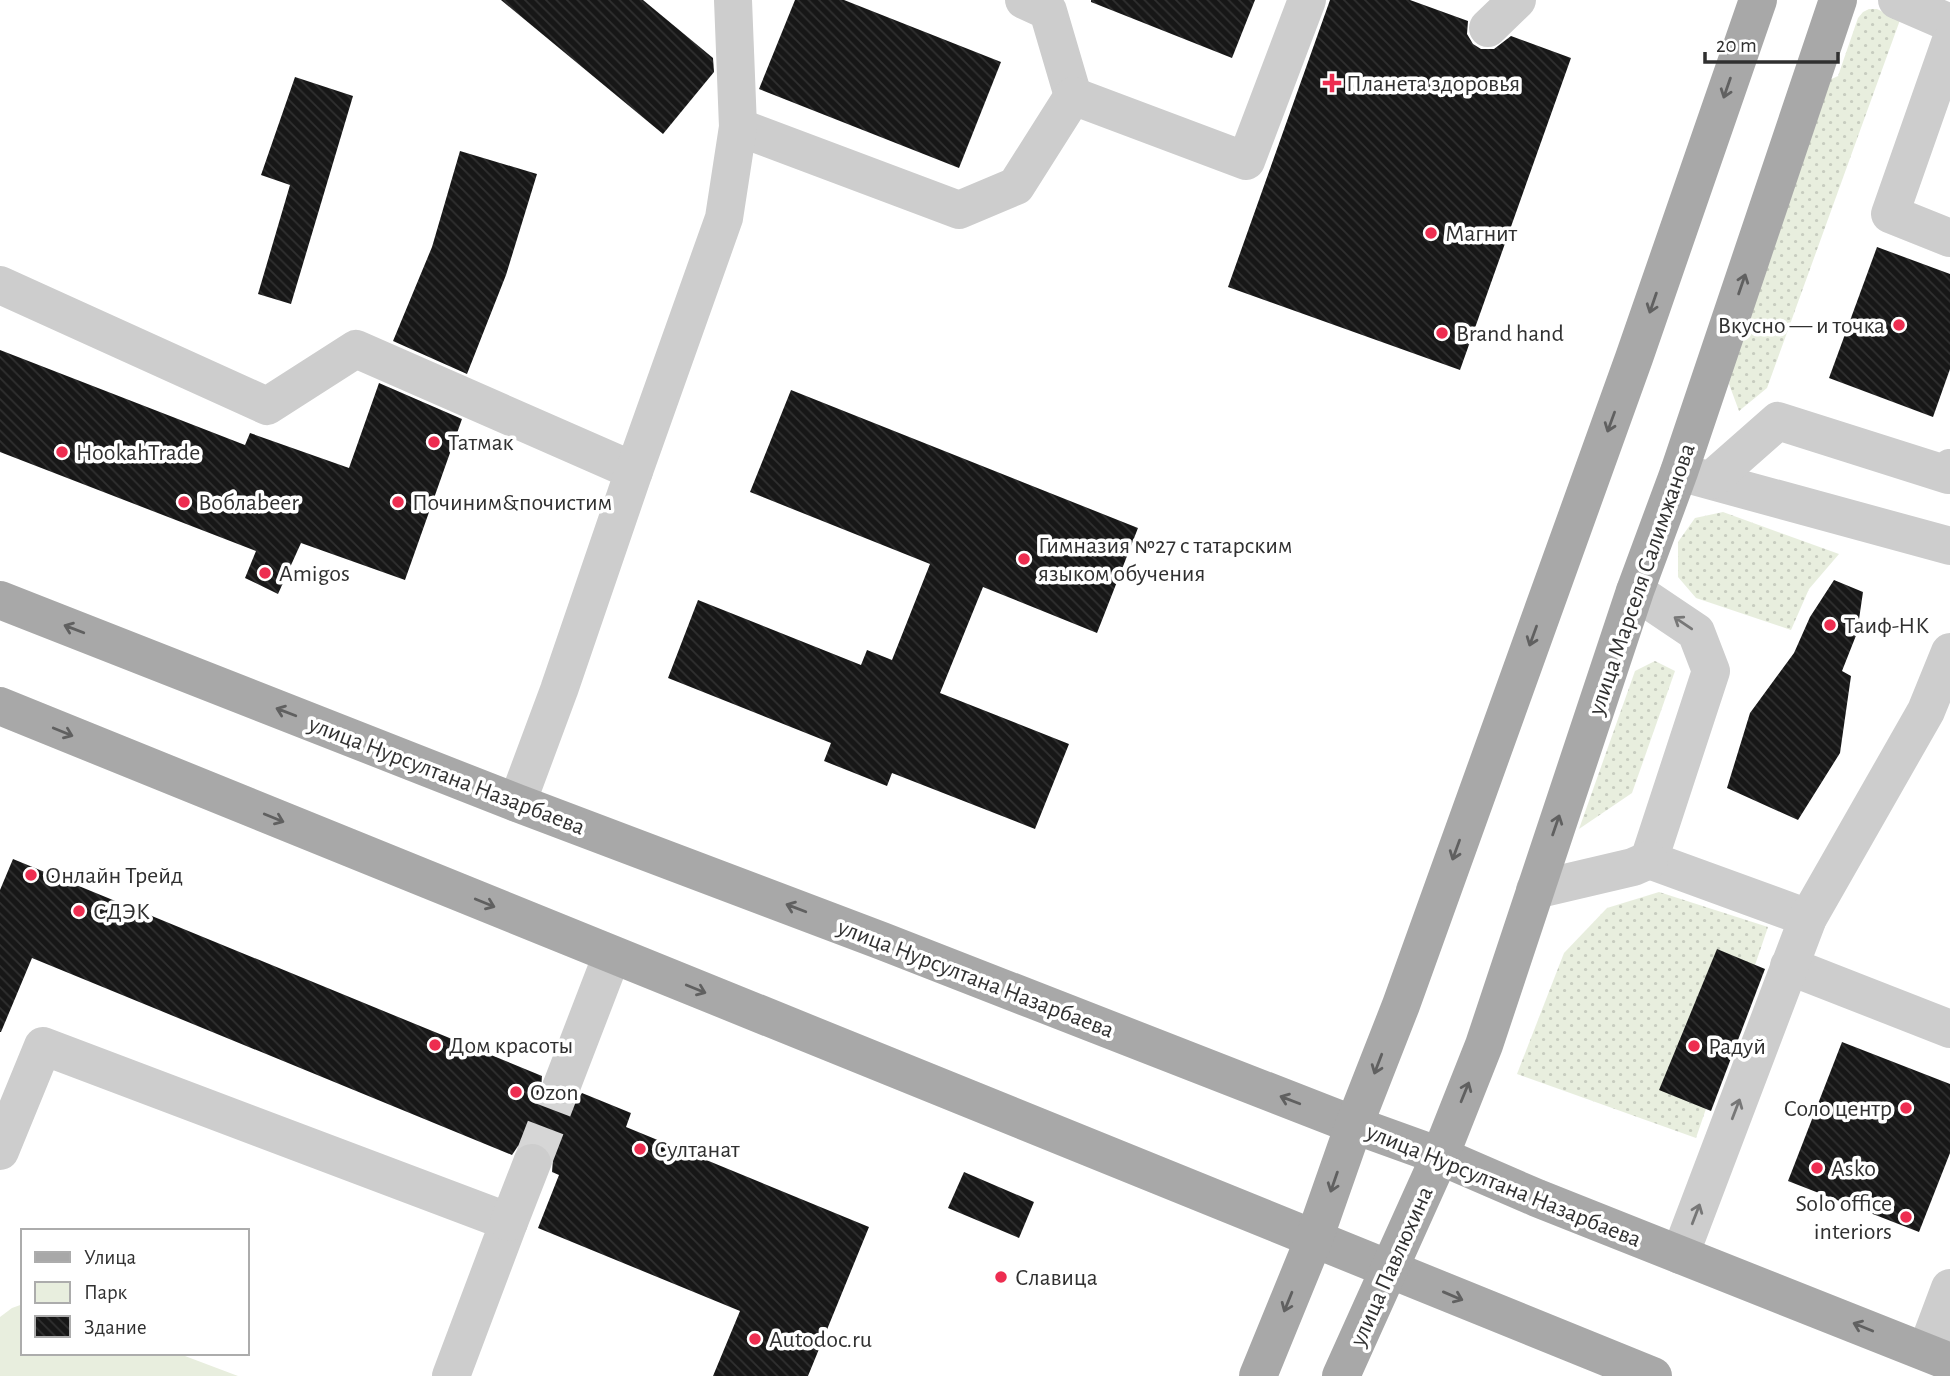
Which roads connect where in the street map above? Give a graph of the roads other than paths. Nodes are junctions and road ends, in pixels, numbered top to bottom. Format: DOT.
graph roads {
  1 [pos="733,0"];
  2 [pos="1024,0"];
  3 [pos="1307,0"];
  4 [pos="1517,0"];
  5 [pos="1758,0"];
  6 [pos="1838,0"];
  7 [pos="1897,0"];
  8 [pos="1950,23"];
  9 [pos="1488,28"];
  10 [pos="1950,43"];
  11 [pos="1073,96"];
  12 [pos="738,127"];
  13 [pos="1950,239"];
  14 [pos="0,285"];
  15 [pos="1950,468"];
  16 [pos="634,471"];
  17 [pos="1695,476"];
  18 [pos="1950,546"];
  19 [pos="1635,591"];
  20 [pos="0,600"];
  21 [pos="1950,652"];
  22 [pos="0,706"];
  23 [pos="517,803"];
  24 [pos="1649,860"];
  25 [pos="1535,890"];
  26 [pos="1808,918"];
  27 [pos="612,955"];
  28 [pos="1789,966"];
  29 [pos="1950,1029"];
  30 [pos="562,1085"];
  31 [pos="1354,1125"];
  32 [pos="0,1151"];
  33 [pos="1440,1156"];
  34 [pos="531,1163"];
  35 [pos="509,1222"];
  36 [pos="1314,1239"];
  37 [pos="1680,1255"];
  38 [pos="1390,1269"];
  39 [pos="1950,1288"];
  40 [pos="1938,1357"];
  41 [pos="451,1376"];
  42 [pos="1258,1376"];
  43 [pos="1340,1376"];
  44 [pos="1653,1376"];
  1 -- 12 [label="lane"];
  2 -- 11 [label="lane"];
  3 -- 11 [label="lane"];
  4 -- 9 [label="lane"];
  5 -- 31 [label="main road, one-way"];
  17 -- 6 [label="main road, улица Марселя Салимжанова, one-way"];
  7 -- 8 [label="lane"];
  10 -- 13 [label="lane"];
  11 -- 12 [label="lane"];
  12 -- 16 [label="lane"];
  14 -- 16 [label="lane"];
  15 -- 17 [label="lane"];
  16 -- 23 [label="lane"];
  17 -- 18 [label="lane"];
  17 -- 19 [label="main road, улица Марселя Салимжанова"];
  24 -- 19 [label="lane, one-way"];
  25 -- 19 [label="main road, улица Марселя Салимжанова, one-way"];
  23 -- 20 [label="main road, улица Нурсултана Назарбаева, one-way"];
  21 -- 26 [label="lane"];
  22 -- 27 [label="main road, one-way"];
  31 -- 23 [label="main road, улица Нурсултана Назарбаева, one-way"];
  24 -- 25 [label="lane"];
  24 -- 26 [label="lane"];
  33 -- 25 [label="main road, улица Марселя Салимжанова, one-way"];
  26 -- 28 [label="lane"];
  27 -- 30 [label="lane"];
  27 -- 36 [label="main road, one-way"];
  28 -- 29 [label="lane"];
  37 -- 28 [label="lane, one-way"];
  31 -- 33 [label="main road, улица Нурсултана Назарбаева"];
  31 -- 36 [label="main road, one-way"];
  32 -- 35 [label="lane"];
  33 -- 37 [label="main road, улица Нурсултана Назарбаева"];
  33 -- 38 [label="main road, улица Павлюхина"];
  34 -- 35 [label="lane"];
  35 -- 41 [label="lane"];
  36 -- 38 [label="main road"];
  36 -- 42 [label="main road, one-way"];
  40 -- 37 [label="main road, улица Нурсултана Назарбаева, one-way"];
  38 -- 43 [label="main road, улица Павлюхина"];
  38 -- 44 [label="main road, one-way"];
  39 -- 40 [label="lane"];
}
